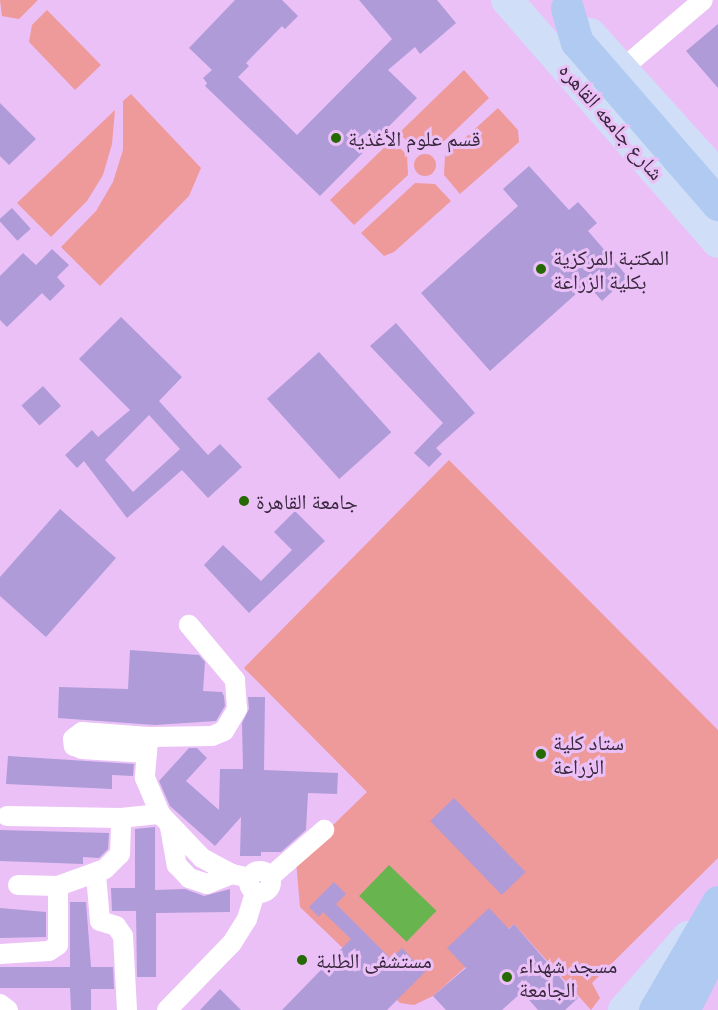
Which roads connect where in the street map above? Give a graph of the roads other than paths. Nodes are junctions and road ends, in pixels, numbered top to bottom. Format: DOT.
graph roads {
  1 [pos="507,0"];
  2 [pos="703,0"];
  3 [pos="563,4"];
  4 [pos="622,69"];
  5 [pos="718,176"];
  6 [pos="718,204"];
  7 [pos="718,242"];
  8 [pos="189,625"];
  9 [pos="89,741"];
  10 [pos="148,745"];
  11 [pos="7,816"];
  12 [pos="121,818"];
  13 [pos="165,820"];
  14 [pos="324,830"];
  15 [pos="96,874"];
  16 [pos="245,882"];
  17 [pos="18,885"];
  18 [pos="58,886"];
  19 [pos="716,924"];
  20 [pos="0,954"];
  21 [pos="718,954"];
  22 [pos="683,959"];
  23 [pos="0,1004"];
  24 [pos="8,1010"];
  25 [pos="127,1010"];
  26 [pos="167,1010"];
  27 [pos="624,1010"];
  28 [pos="650,1010"];
  29 [pos="655,1010"];
  30 [pos="683,1010"];
  31 [pos="689,1010"];
  1 -- 7 [label="main road, شارع جامعه القاهره"];
  2 -- 4 [label="street"];
  3 -- 4 [label="main road, شارع جامعه القاهره"];
  3 -- 6 [label="highway"];
  4 -- 5 [label="main road, شارع جامعه القاهره"];
  8 -- 10 [label="street"];
  9 -- 10 [label="street"];
  10 -- 13 [label="street"];
  11 -- 12 [label="street"];
  12 -- 13 [label="street"];
  12 -- 15 [label="street"];
  13 -- 16 [label="street"];
  14 -- 16 [label="street"];
  15 -- 18 [label="street"];
  15 -- 25 [label="street"];
  16 -- 26 [label="street"];
  17 -- 18 [label="street"];
  18 -- 20 [label="street"];
  19 -- 22 [label="highway"];
  19 -- 27 [label="main road"];
  19 -- 28 [label="main road"];
  19 -- 30 [label="highway"];
  21 -- 31 [label="highway"];
  22 -- 29 [label="highway"];
  22 -- 30 [label="highway"];
  23 -- 24 [label="street"];
}
